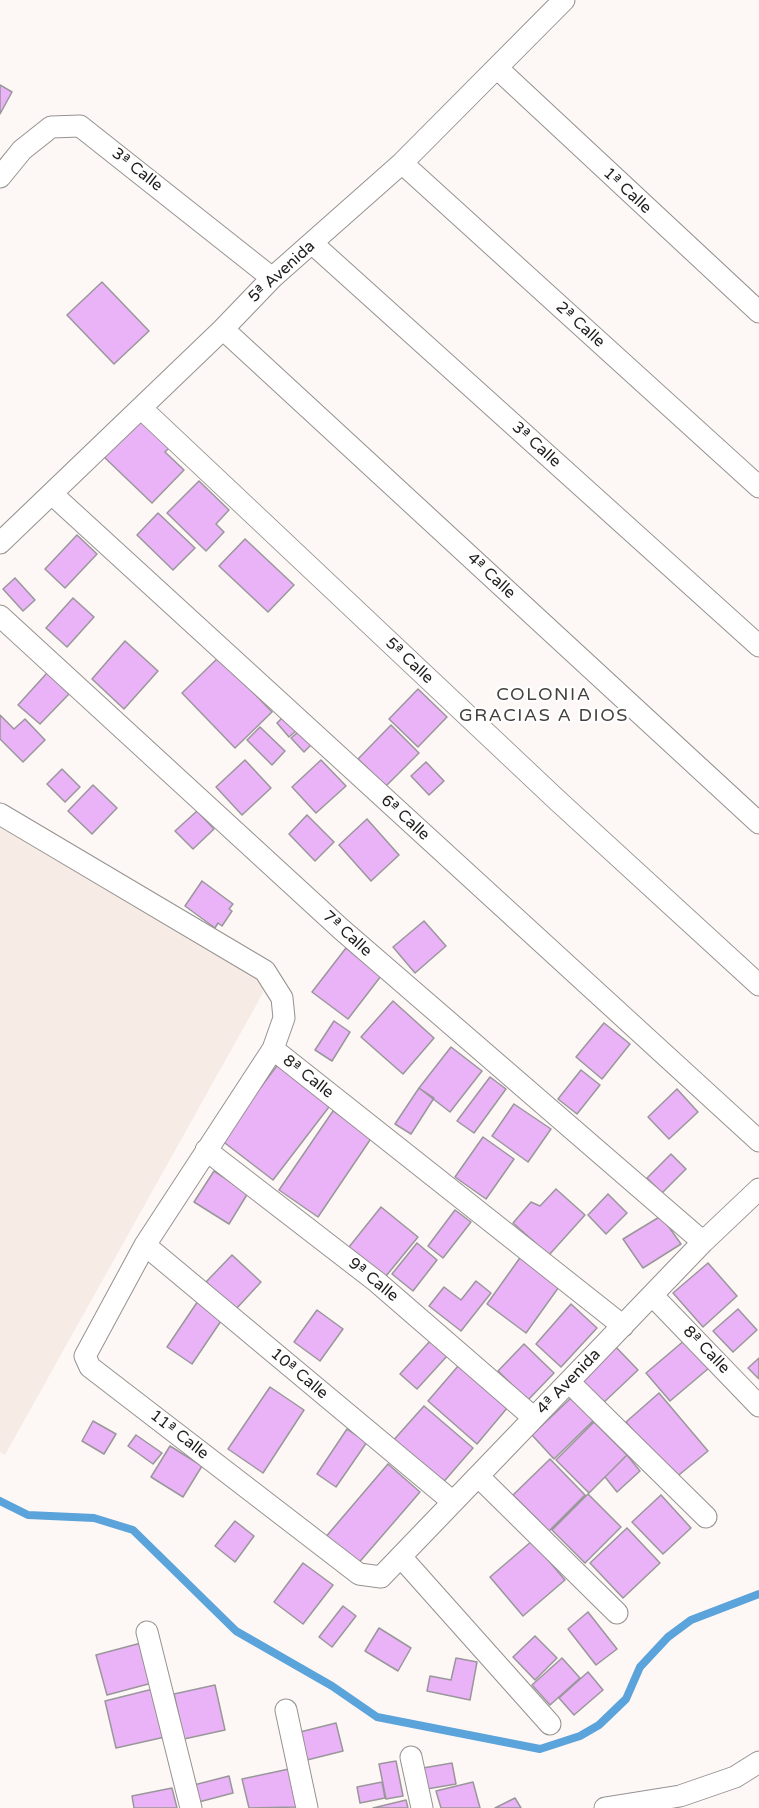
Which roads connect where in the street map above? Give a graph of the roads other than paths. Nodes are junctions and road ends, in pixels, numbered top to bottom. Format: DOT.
graph roads {
  1 [pos="564,0"];
  2 [pos="498,68"];
  3 [pos="402,163"];
  4 [pos="0,177"];
  5 [pos="313,244"];
  6 [pos="272,278"];
  7 [pos="759,312"];
  8 [pos="223,328"];
  9 [pos="141,408"];
  10 [pos="759,487"];
  11 [pos="52,494"];
  12 [pos="0,543"];
  13 [pos="0,616"];
  14 [pos="759,646"];
  15 [pos="0,814"];
  16 [pos="759,822"];
  17 [pos="759,985"];
  18 [pos="273,1049"];
  19 [pos="759,1142"];
  20 [pos="206,1150"];
  21 [pos="759,1188"];
  22 [pos="703,1242"];
  23 [pos="145,1245"];
  24 [pos="652,1295"];
  25 [pos="623,1326"];
  26 [pos="568,1382"];
  27 [pos="759,1406"];
  28 [pos="534,1418"];
  29 [pos="478,1476"];
  30 [pos="453,1503"];
  31 [pos="706,1517"];
  32 [pos="401,1557"];
  33 [pos="381,1578"];
  34 [pos="617,1613"];
  35 [pos="147,1632"];
  36 [pos="286,1710"];
  37 [pos="550,1724"];
  38 [pos="411,1757"];
  39 [pos="759,1762"];
  40 [pos="191,1808"];
  41 [pos="307,1808"];
  42 [pos="422,1808"];
  43 [pos="605,1808"];
  1 -- 2 [label="street, 5ª Avenida"];
  2 -- 3 [label="street, 5ª Avenida"];
  2 -- 7 [label="street, 1ª Calle"];
  3 -- 5 [label="street, 5ª Avenida"];
  3 -- 10 [label="street, 2ª Calle"];
  4 -- 6 [label="street, 3ª Calle"];
  5 -- 6 [label="street, 5ª Avenida"];
  5 -- 14 [label="street, 3ª Calle"];
  6 -- 8 [label="street, 5ª Avenida"];
  8 -- 9 [label="street, 5ª Avenida"];
  8 -- 16 [label="street, 4ª Calle"];
  9 -- 11 [label="street, 5ª Avenida"];
  9 -- 17 [label="street, 5ª Calle"];
  11 -- 12 [label="street, 5ª Avenida"];
  11 -- 19 [label="street, 6ª Calle"];
  13 -- 22 [label="street, 7ª Calle"];
  15 -- 18 [label="street, 8ª Calle"];
  18 -- 20 [label="street, 11ª Calle"];
  18 -- 25 [label="street, 8ª Calle"];
  20 -- 23 [label="street, 11ª Calle"];
  20 -- 28 [label="street, 9ª Calle"];
  21 -- 22 [label="street, 4ª Avenida"];
  22 -- 24 [label="street, 4ª Avenida"];
  23 -- 30 [label="street, 10ª Calle"];
  23 -- 33 [label="street, 11ª Calle"];
  24 -- 25 [label="street, 4ª Avenida"];
  24 -- 27 [label="street, 8ª Calle"];
  25 -- 26 [label="street, 4ª Avenida"];
  26 -- 28 [label="street, 4ª Avenida"];
  26 -- 31 [label="street"];
  28 -- 29 [label="street, 4ª Avenida"];
  29 -- 30 [label="street, 4ª Avenida"];
  29 -- 34 [label="street"];
  30 -- 32 [label="street, 4ª Avenida"];
  32 -- 33 [label="street, 4ª Avenida"];
  32 -- 37 [label="street"];
  35 -- 40 [label="street"];
  36 -- 41 [label="street"];
  38 -- 42 [label="street"];
  39 -- 43 [label="street"];
}
